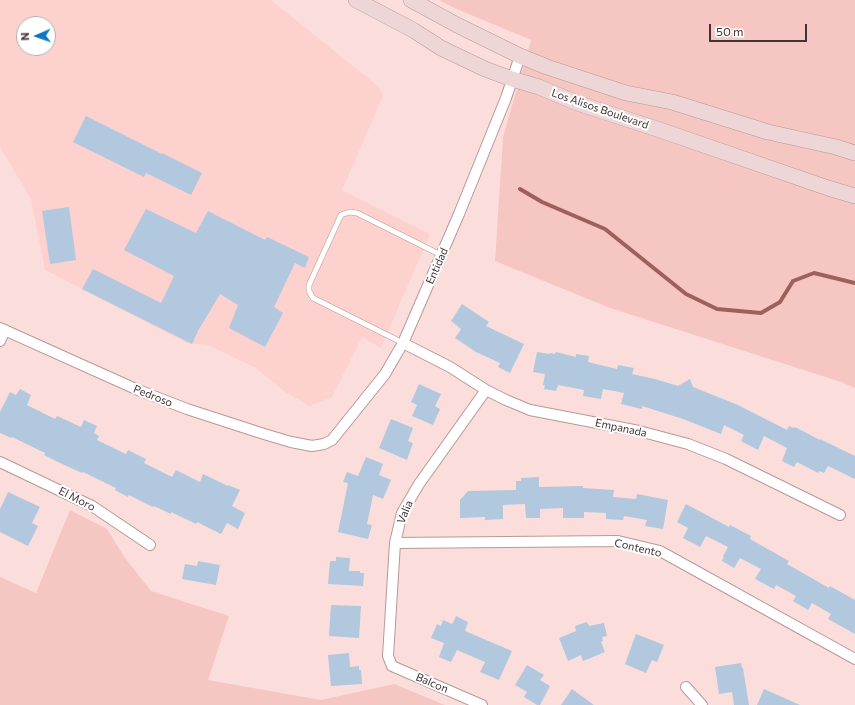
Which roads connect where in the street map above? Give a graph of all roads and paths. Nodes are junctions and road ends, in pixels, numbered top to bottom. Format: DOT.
graph roads {
  1 [pos="356,0"];
  2 [pos="410,0"];
  3 [pos="520,56"];
  4 [pos="512,79"];
  5 [pos="855,153"];
  6 [pos="855,196"];
  7 [pos="442,255"];
  8 [pos="2,329"];
  9 [pos="0,341"];
  10 [pos="403,343"];
  11 [pos="486,390"];
  12 [pos="312,446"];
  13 [pos="0,462"];
  14 [pos="840,515"];
  15 [pos="395,542"];
  16 [pos="150,545"];
  17 [pos="388,656"];
  18 [pos="855,659"];
  19 [pos="686,687"];
  20 [pos="482,705"];
  21 [pos="702,705"];
  1 -- 4 [label="main road, Los Alisos Boulevard"];
  2 -- 3 [label="main road, Los Alisos Boulevard"];
  3 -- 4 [label="street, Entidad"];
  3 -- 5 [label="main road, Los Alisos Boulevard"];
  4 -- 6 [label="main road, Los Alisos Boulevard"];
  4 -- 7 [label="street, Entidad"];
  7 -- 10 [label="street, Entidad"];
  7 -- 10 [label="lane"];
  8 -- 9 [label="street"];
  8 -- 12 [label="street, Pedroso"];
  10 -- 11 [label="street, Empanada"];
  10 -- 12 [label="street, Entidad"];
  11 -- 14 [label="street, Empanada"];
  11 -- 15 [label="street, Valia"];
  13 -- 16 [label="street, El Moro"];
  15 -- 17 [label="street, Valia"];
  15 -- 18 [label="street, Contento"];
  17 -- 20 [label="street, Balcon"];
  19 -- 21 [label="street"];
}
